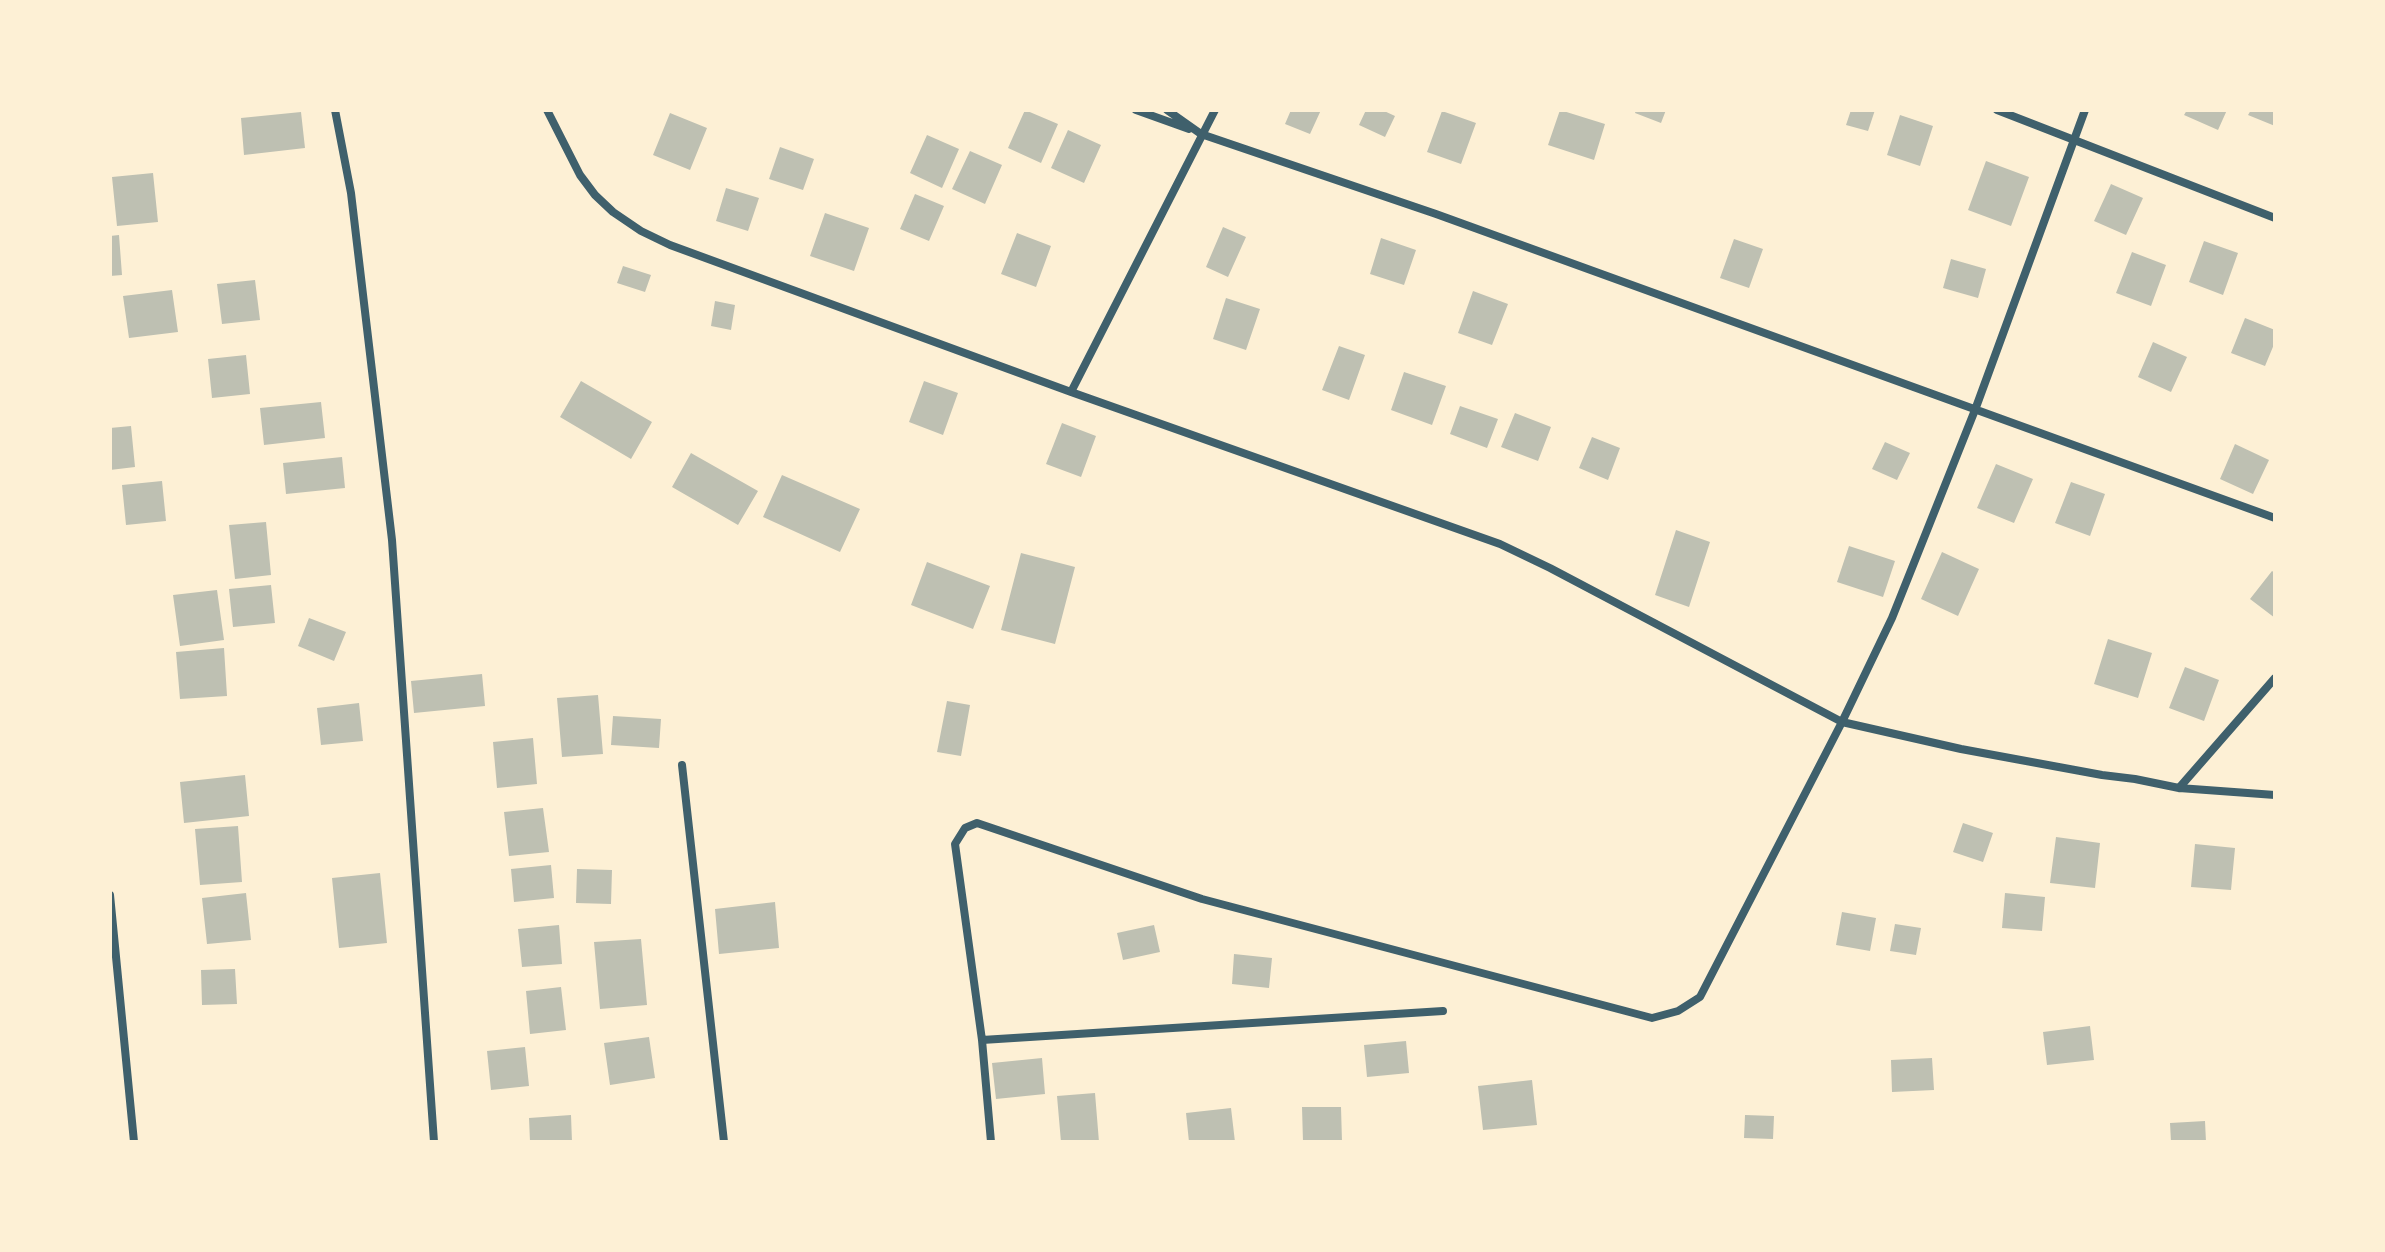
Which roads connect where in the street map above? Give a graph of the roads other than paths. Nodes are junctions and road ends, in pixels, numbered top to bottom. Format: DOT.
graph roads {
  1 [pos="335,110"];
  2 [pos="547,110"];
  3 [pos="1136,110"];
  4 [pos="1167,110"];
  5 [pos="1215,110"];
  6 [pos="1997,110"];
  7 [pos="2085,110"];
  8 [pos="1201,134"];
  9 [pos="2074,141"];
  10 [pos="2275,218"];
  11 [pos="1071,392"];
  12 [pos="1975,410"];
  13 [pos="2275,518"];
  14 [pos="2275,678"];
  15 [pos="1842,722"];
  16 [pos="682,765"];
  17 [pos="2179,788"];
  18 [pos="2275,795"];
  19 [pos="110,895"];
  20 [pos="1443,1011"];
  21 [pos="982,1040"];
  22 [pos="134,1142"];
  23 [pos="434,1142"];
  24 [pos="724,1142"];
  25 [pos="991,1142"];
  1 -- 23 [label="street"];
  2 -- 11 [label="street"];
  3 -- 8 [label="street"];
  4 -- 8 [label="street"];
  5 -- 8 [label="street"];
  6 -- 9 [label="street"];
  7 -- 9 [label="street"];
  8 -- 11 [label="street"];
  8 -- 12 [label="street"];
  9 -- 10 [label="street"];
  9 -- 12 [label="street"];
  11 -- 15 [label="street"];
  12 -- 13 [label="street"];
  12 -- 15 [label="street"];
  14 -- 17 [label="street"];
  15 -- 17 [label="street"];
  15 -- 21 [label="street"];
  16 -- 24 [label="street"];
  17 -- 18 [label="street"];
  19 -- 22 [label="street"];
  20 -- 21 [label="street"];
  21 -- 25 [label="street"];
}
